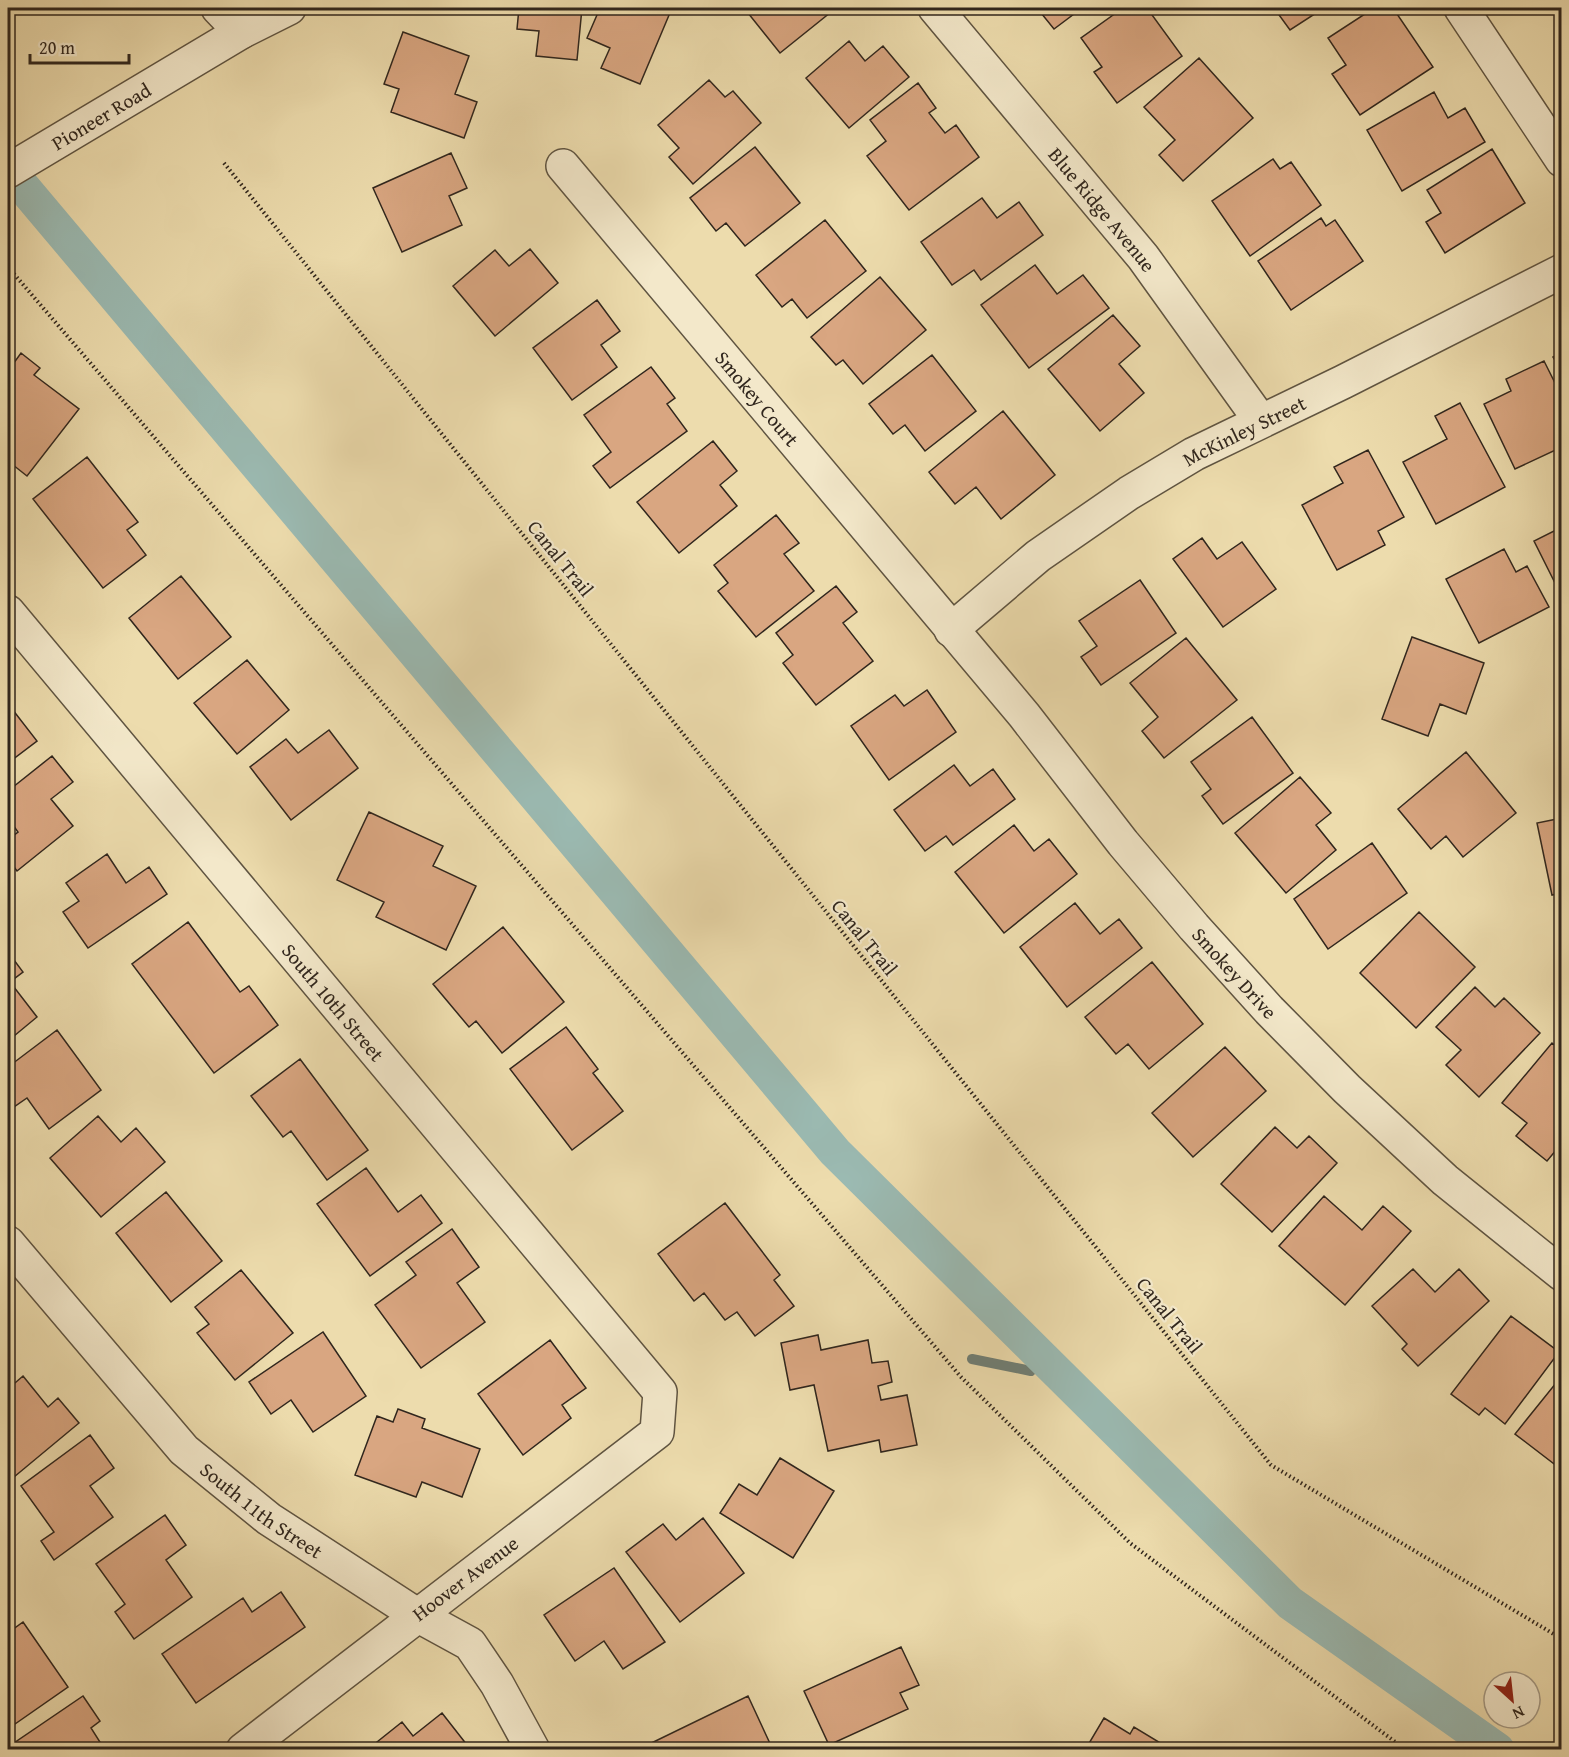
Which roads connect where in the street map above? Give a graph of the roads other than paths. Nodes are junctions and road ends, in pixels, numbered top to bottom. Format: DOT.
graph roads {
  1 [pos="218,8"];
  2 [pos="289,8"];
  3 [pos="935,8"];
  4 [pos="1461,8"];
  5 [pos="241,32"];
  6 [pos="1562,160"];
  7 [pos="563,166"];
  8 [pos="8,171"];
  9 [pos="1562,272"];
  10 [pos="1260,420"];
  11 [pos="8,612"];
  12 [pos="951,630"];
  13 [pos="8,1243"];
  14 [pos="1562,1274"];
  15 [pos="660,1392"];
  16 [pos="417,1615"];
  17 [pos="243,1749"];
  18 [pos="532,1749"];
  1 -- 5 [label="street"];
  2 -- 5 [label="street, Pioneer Road"];
  3 -- 10 [label="street, Blue Ridge Avenue"];
  4 -- 6 [label="street"];
  5 -- 8 [label="street, Pioneer Road"];
  7 -- 12 [label="street, Smokey Court"];
  9 -- 10 [label="street, McKinley Street"];
  10 -- 12 [label="street, McKinley Street"];
  11 -- 15 [label="street, South 10th Street"];
  12 -- 14 [label="street, Smokey Drive"];
  13 -- 16 [label="street, South 11th Street"];
  15 -- 16 [label="street, Hoover Avenue"];
  16 -- 17 [label="street, Hoover Avenue"];
  16 -- 18 [label="street, South 11th Street"];
}
